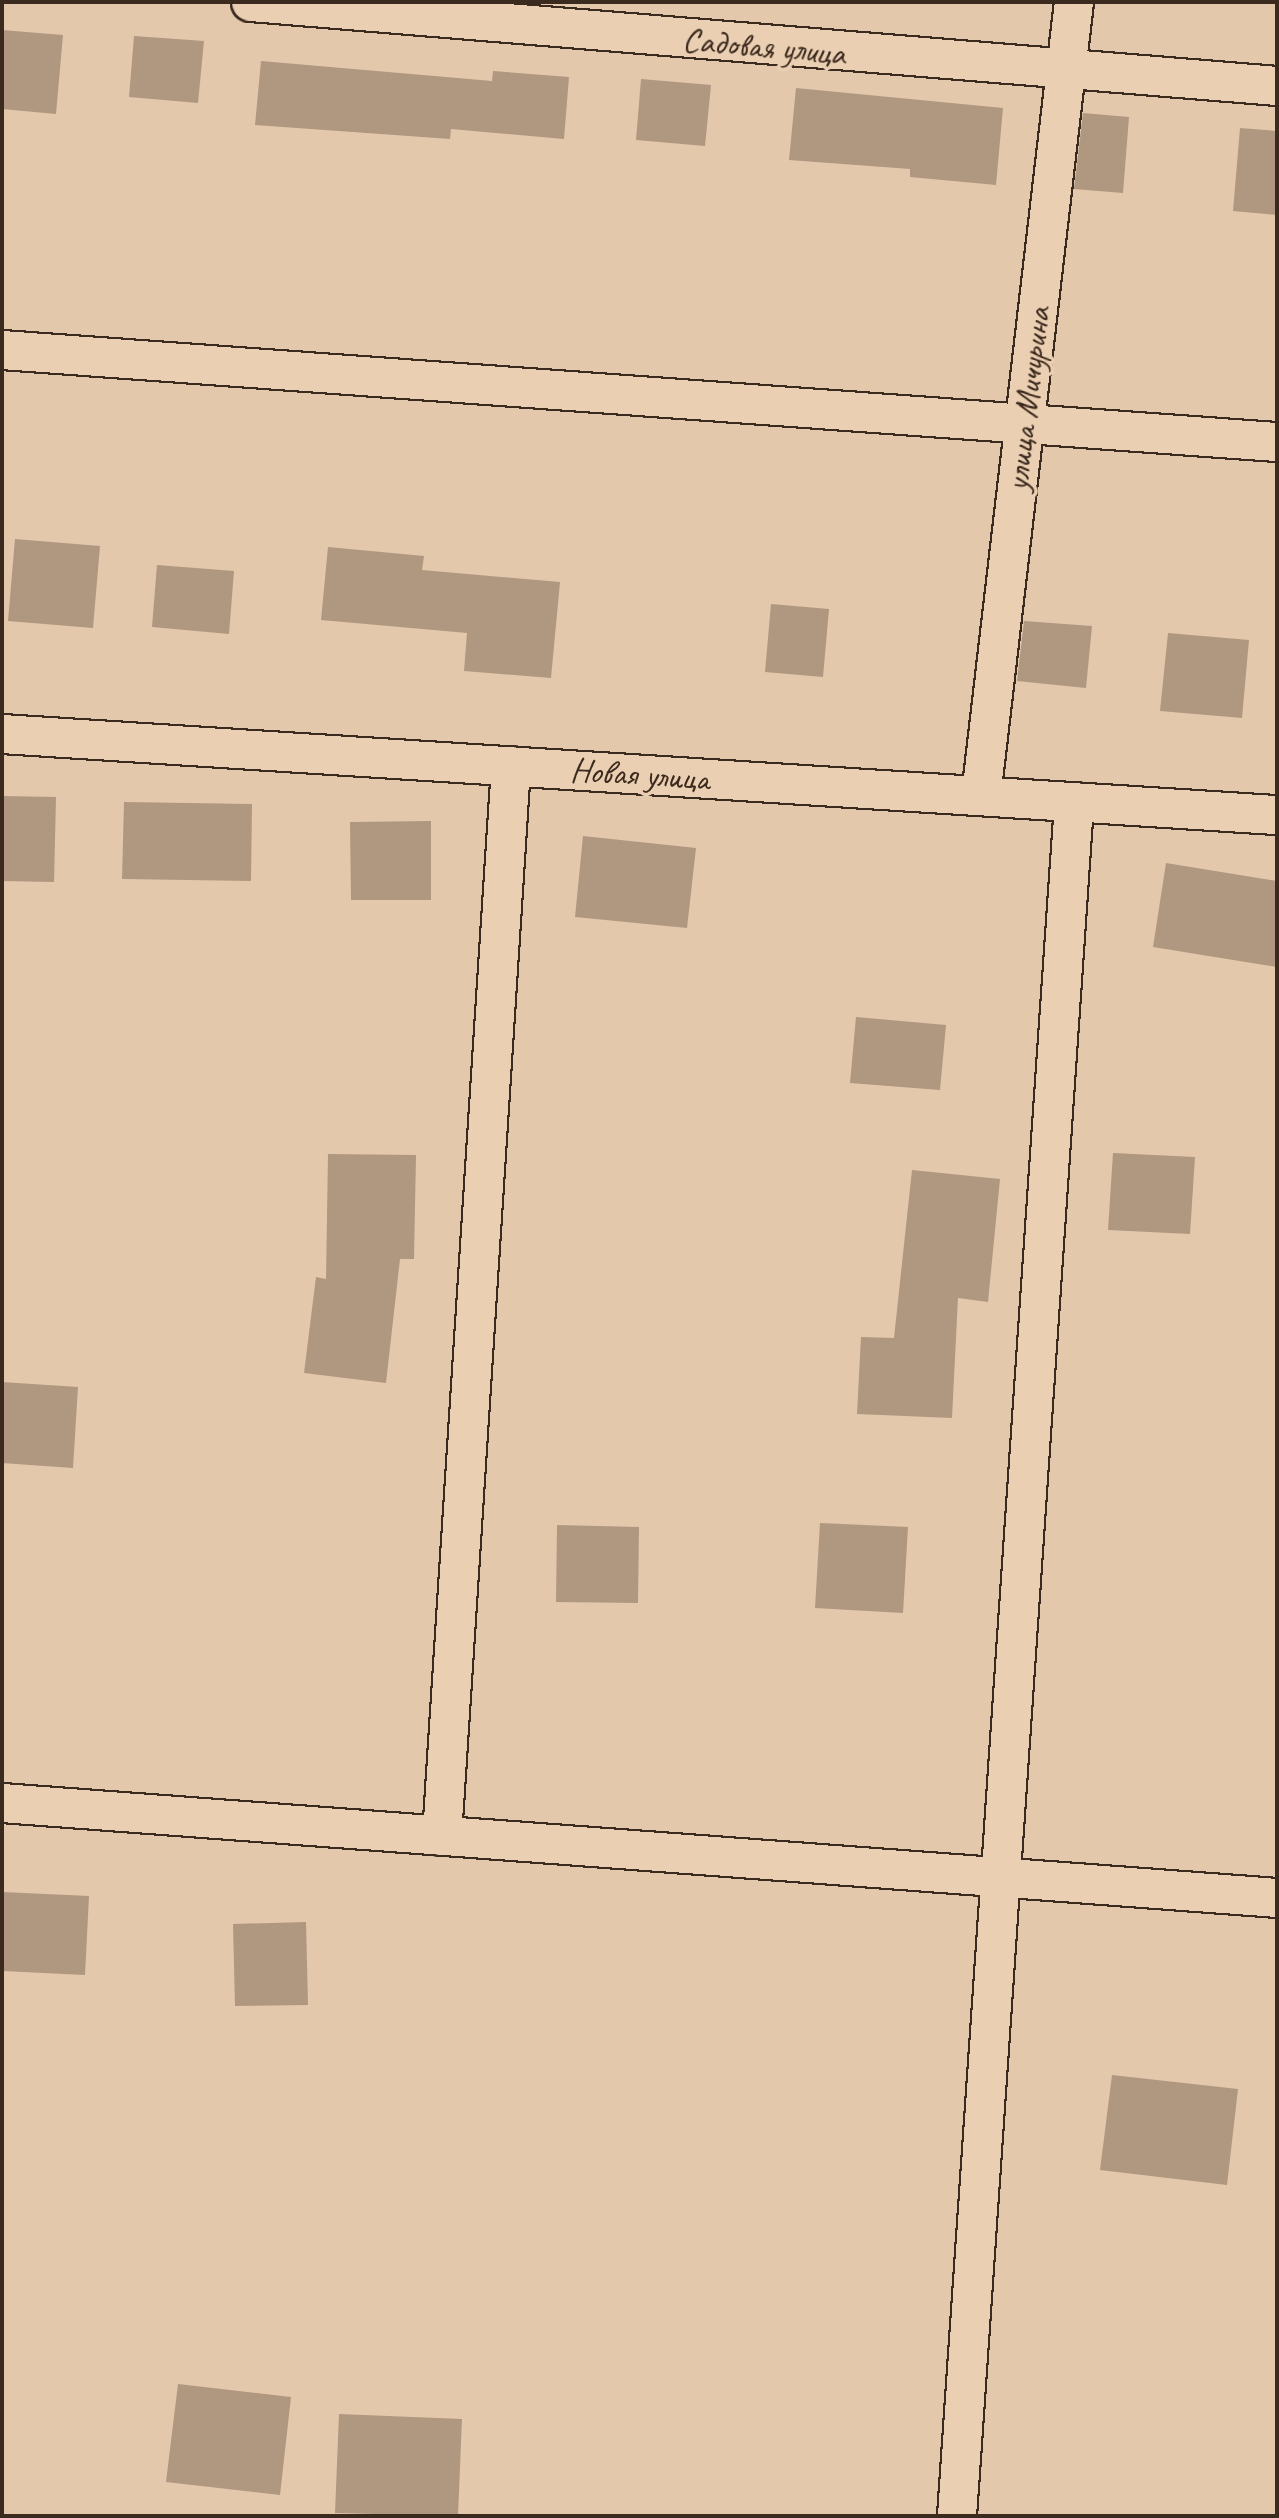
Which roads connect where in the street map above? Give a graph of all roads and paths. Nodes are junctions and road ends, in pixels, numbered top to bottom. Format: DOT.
graph roads {
  1 [pos="251,2"];
  2 [pos="1074,2"];
  3 [pos="1068,72"];
  4 [pos="1277,86"];
  5 [pos="2,350"];
  6 [pos="1023,426"];
  7 [pos="1277,442"];
  8 [pos="2,734"];
  9 [pos="511,766"];
  10 [pos="981,796"];
  11 [pos="1074,802"];
  12 [pos="1277,815"];
  13 [pos="2,1803"];
  14 [pos="442,1836"];
  15 [pos="1000,1877"];
  16 [pos="1277,1898"];
  17 [pos="957,2516"];
  1 -- 3 [label="street, Садовая улица"];
  2 -- 3 [label="street, улица Мичурина"];
  3 -- 4 [label="street, Садовая улица"];
  3 -- 6 [label="street, улица Мичурина"];
  5 -- 6 [label="street"];
  6 -- 7 [label="street"];
  6 -- 10 [label="street, улица Мичурина"];
  8 -- 9 [label="street, Новая улица"];
  9 -- 10 [label="street, Новая улица"];
  9 -- 14 [label="street"];
  10 -- 11 [label="street, Новая улица"];
  11 -- 12 [label="street, Новая улица"];
  11 -- 15 [label="street"];
  13 -- 14 [label="street"];
  14 -- 15 [label="street"];
  15 -- 16 [label="street"];
  15 -- 17 [label="street"];
}
